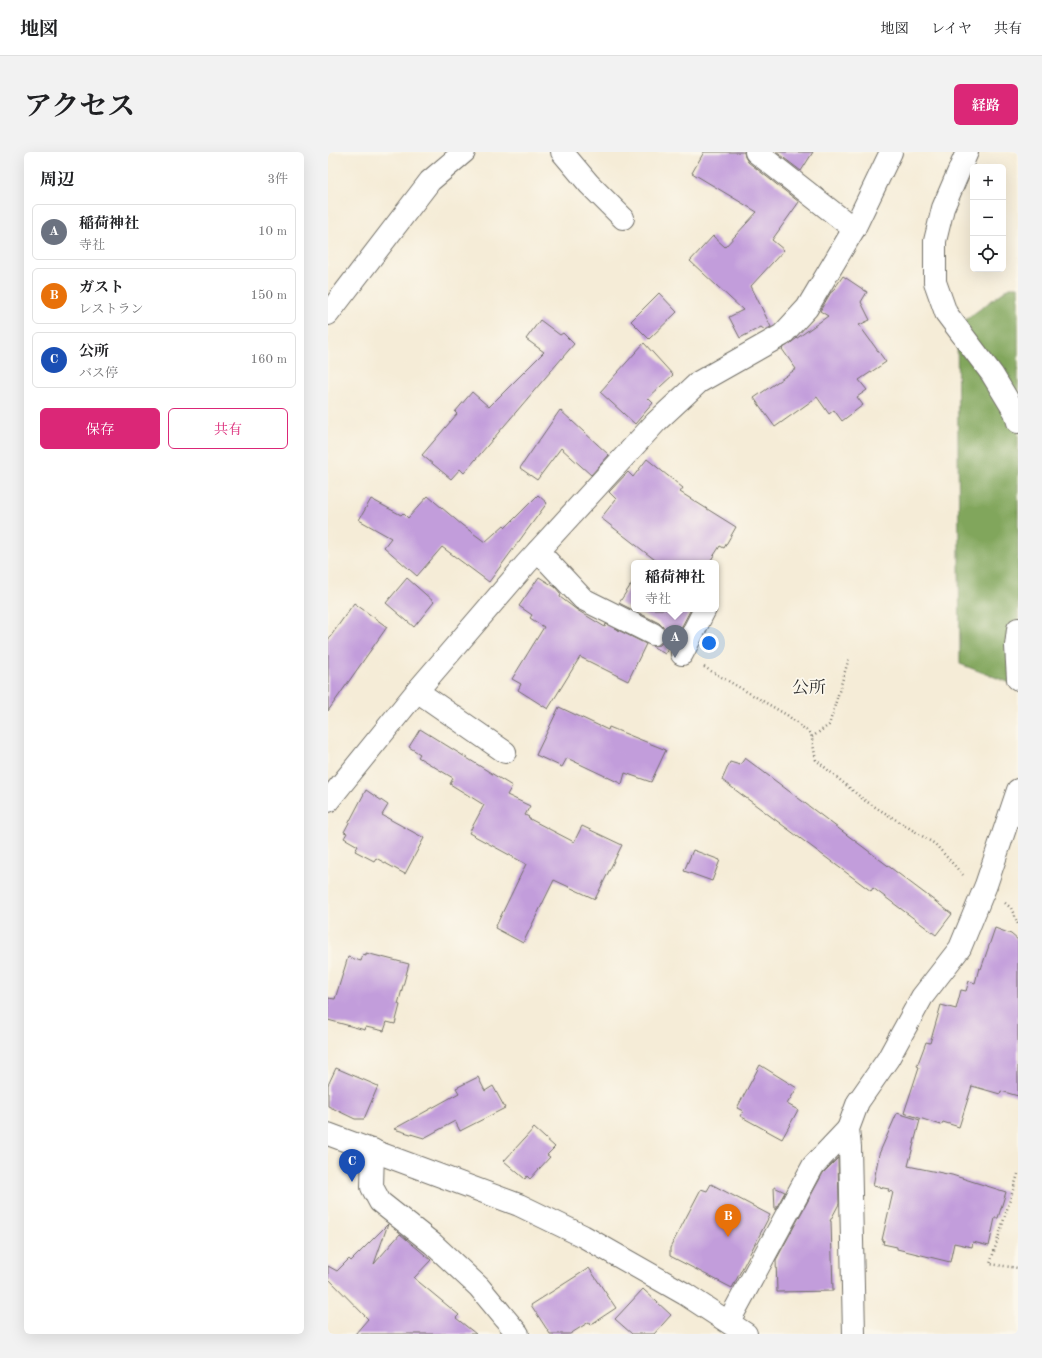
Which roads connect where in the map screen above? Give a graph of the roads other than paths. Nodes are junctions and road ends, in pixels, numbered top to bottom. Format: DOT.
graph roads {
  1 [pos="464,152"];
  2 [pos="562,152"];
  3 [pos="756,152"];
  4 [pos="891,152"];
  5 [pos="967,152"];
  6 [pos="623,218"];
  7 [pos="854,229"];
  8 [pos="328,314"];
  9 [pos="1018,422"];
  10 [pos="538,551"];
  11 [pos="703,612"];
  12 [pos="1018,629"];
  13 [pos="654,634"];
  14 [pos="682,654"];
  15 [pos="1018,679"];
  16 [pos="416,691"];
  17 [pos="505,752"];
  18 [pos="1018,790"];
  19 [pos="328,801"];
  20 [pos="848,1129"];
  21 [pos="328,1134"];
  22 [pos="373,1150"];
  23 [pos="729,1322"];
  24 [pos="518,1334"];
  25 [pos="746,1334"];
  26 [pos="854,1334"];
  1 -- 8 [label="street"];
  2 -- 6 [label="street"];
  3 -- 7 [label="street"];
  4 -- 7 [label="street"];
  5 -- 9 [label="street"];
  7 -- 10 [label="street"];
  10 -- 13 [label="street"];
  10 -- 16 [label="street"];
  11 -- 14 [label="street"];
  12 -- 15 [label="street"];
  16 -- 17 [label="street"];
  16 -- 19 [label="street"];
  18 -- 20 [label="street"];
  20 -- 23 [label="street"];
  20 -- 26 [label="street"];
  21 -- 22 [label="street"];
  22 -- 23 [label="street"];
  22 -- 24 [label="street"];
  23 -- 25 [label="street"];
}
